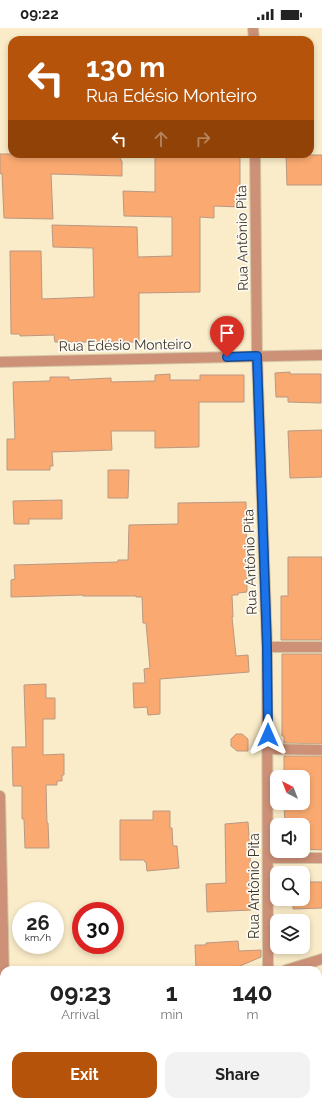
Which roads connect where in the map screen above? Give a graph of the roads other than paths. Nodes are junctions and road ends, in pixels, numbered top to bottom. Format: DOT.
graph roads {
  1 [pos="255,158"];
  2 [pos="322,355"];
  3 [pos="257,356"];
  4 [pos="0,362"];
  5 [pos="267,647"];
  6 [pos="322,647"];
  7 [pos="268,749"];
  8 [pos="322,750"];
  9 [pos="0,796"];
  10 [pos="268,858"];
  11 [pos="322,858"];
  12 [pos="322,959"];
  13 [pos="4,966"];
  14 [pos="268,966"];
  15 [pos="299,966"];
  1 -- 3 [label="street, Rua Antônio Pita"];
  2 -- 3 [label="street, Rua Edésio Monteiro"];
  3 -- 4 [label="street, Rua Edésio Monteiro"];
  3 -- 5 [label="street, Rua Antônio Pita"];
  5 -- 6 [label="street"];
  5 -- 7 [label="street, Rua Antônio Pita"];
  7 -- 8 [label="street"];
  7 -- 10 [label="street, Rua Antônio Pita"];
  9 -- 13 [label="street"];
  10 -- 11 [label="street"];
  10 -- 14 [label="street, Rua Antônio Pita"];
  12 -- 15 [label="street"];
}
